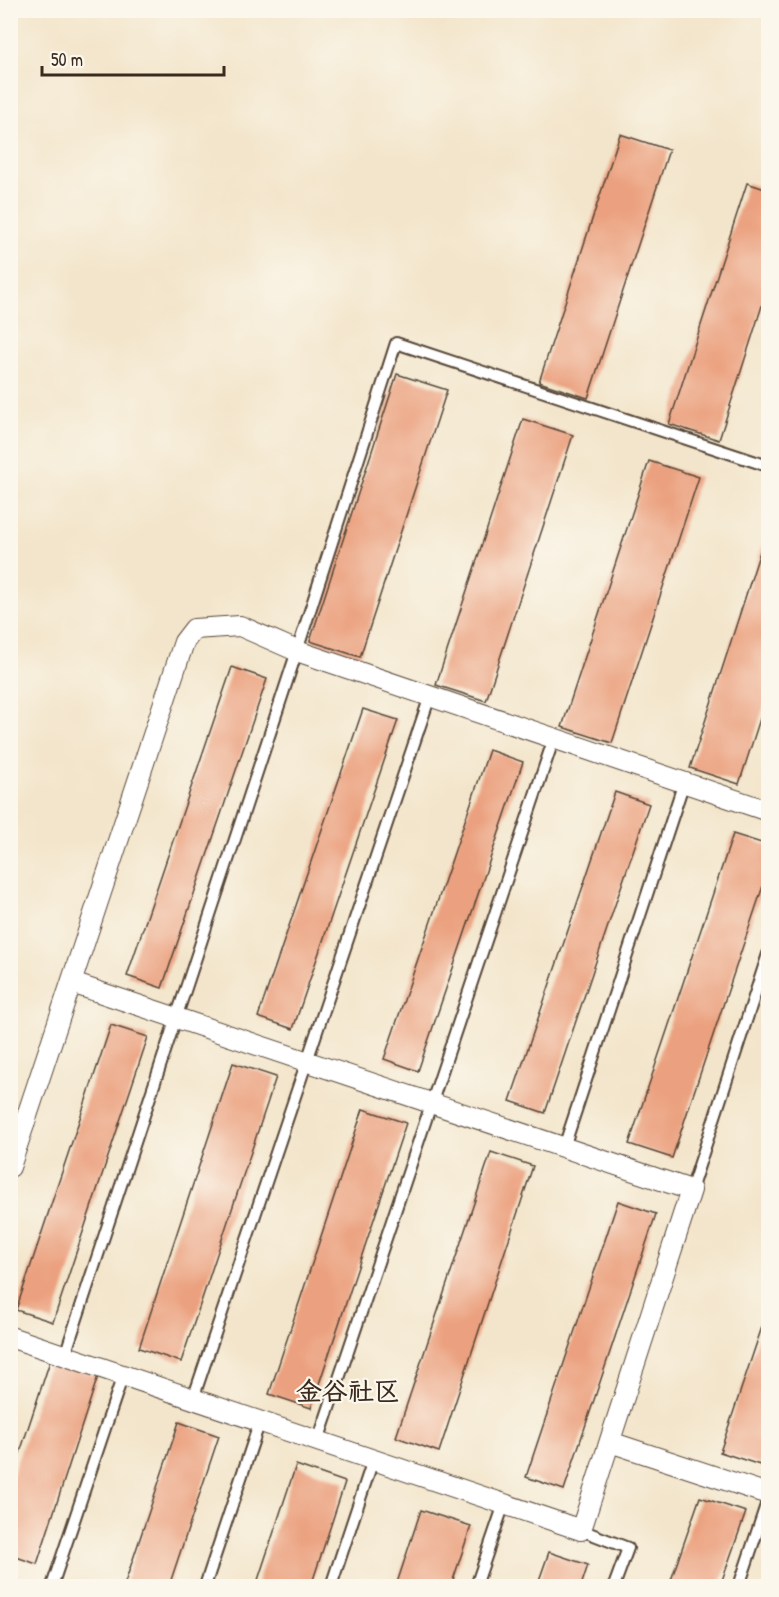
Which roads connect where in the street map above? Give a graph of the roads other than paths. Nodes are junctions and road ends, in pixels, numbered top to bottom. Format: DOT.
graph roads {
  1 [pos="768,466"];
  2 [pos="297,651"];
  3 [pos="430,696"];
  4 [pos="554,738"];
  5 [pos="684,782"];
  6 [pos="768,811"];
  7 [pos="768,954"];
  8 [pos="72,983"];
  9 [pos="176,1018"];
  10 [pos="306,1062"];
  11 [pos="431,1103"];
  12 [pos="564,1147"];
  13 [pos="10,1167"];
  14 [pos="691,1190"];
  15 [pos="10,1337"];
  16 [pos="65,1355"];
  17 [pos="123,1375"];
  18 [pos="193,1399"];
  19 [pos="260,1421"];
  20 [pos="318,1441"];
  21 [pos="610,1442"];
  22 [pos="373,1460"];
  23 [pos="768,1494"];
  24 [pos="768,1499"];
  25 [pos="504,1504"];
  26 [pos="581,1530"];
  27 [pos="52,1587"];
  28 [pos="205,1587"];
  29 [pos="331,1587"];
  30 [pos="476,1587"];
  31 [pos="615,1587"];
  32 [pos="739,1587"];
  1 -- 2 [label="lane"];
  2 -- 3 [label="street"];
  2 -- 8 [label="street"];
  2 -- 9 [label="lane"];
  3 -- 4 [label="street"];
  3 -- 10 [label="lane"];
  4 -- 5 [label="street"];
  4 -- 11 [label="lane"];
  5 -- 6 [label="street"];
  5 -- 12 [label="lane"];
  7 -- 14 [label="lane"];
  8 -- 9 [label="street"];
  8 -- 13 [label="street"];
  9 -- 10 [label="street"];
  9 -- 16 [label="lane"];
  10 -- 11 [label="street"];
  10 -- 18 [label="lane"];
  11 -- 12 [label="street"];
  11 -- 20 [label="lane"];
  12 -- 14 [label="street"];
  14 -- 21 [label="street"];
  15 -- 16 [label="street"];
  16 -- 17 [label="street"];
  17 -- 18 [label="street"];
  17 -- 27 [label="lane"];
  18 -- 19 [label="street"];
  19 -- 20 [label="street"];
  19 -- 28 [label="lane"];
  20 -- 22 [label="street"];
  21 -- 23 [label="street"];
  21 -- 26 [label="street"];
  22 -- 25 [label="street"];
  22 -- 29 [label="lane"];
  24 -- 32 [label="lane"];
  25 -- 26 [label="street"];
  25 -- 30 [label="lane"];
  26 -- 31 [label="lane"];
}
